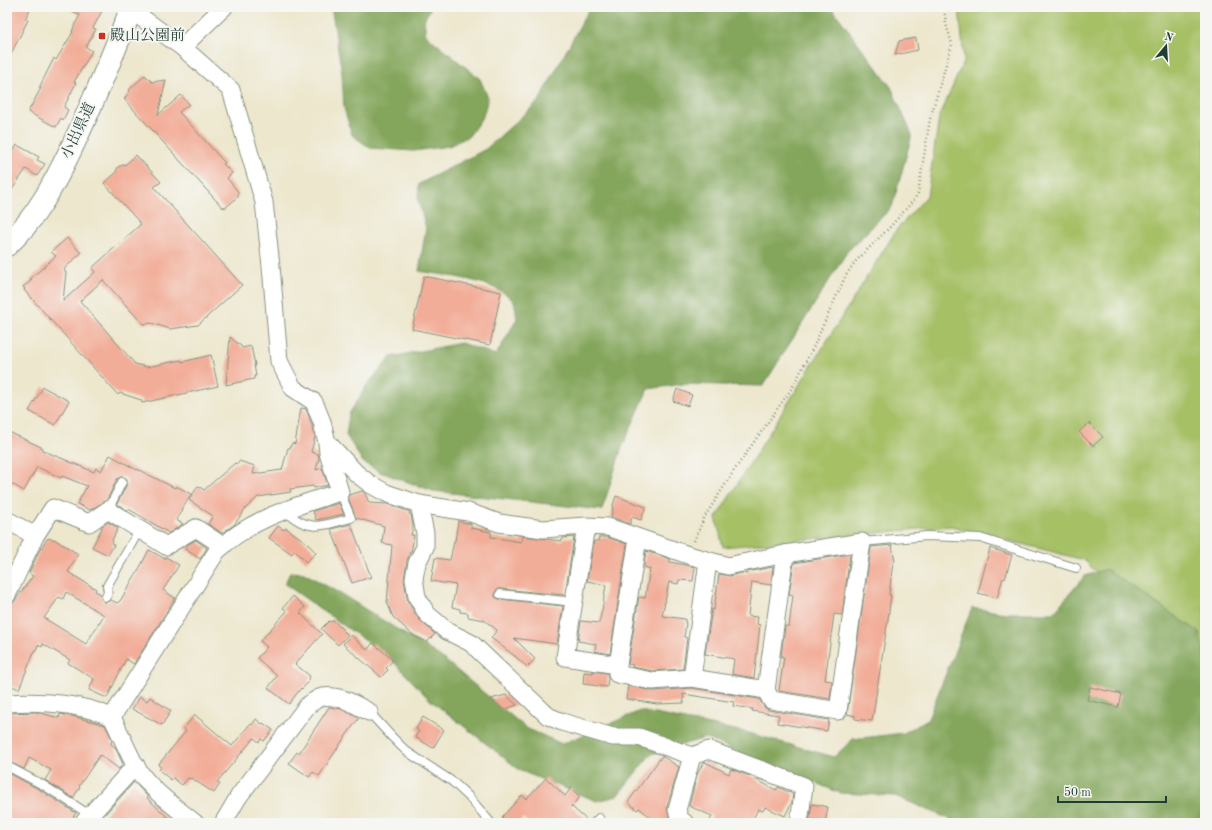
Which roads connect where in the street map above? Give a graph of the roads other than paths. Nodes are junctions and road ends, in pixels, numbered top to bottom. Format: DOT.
graph roads {
  1 [pos="224,7"];
  2 [pos="131,8"];
  3 [pos="182,47"];
  4 [pos="7,245"];
  5 [pos="327,442"];
  6 [pos="122,482"];
  7 [pos="340,492"];
  8 [pos="419,504"];
  9 [pos="108,510"];
  10 [pos="284,510"];
  11 [pos="7,520"];
  12 [pos="586,526"];
  13 [pos="140,529"];
  14 [pos="35,536"];
  15 [pos="638,538"];
  16 [pos="862,542"];
  17 [pos="223,546"];
  18 [pos="785,554"];
  19 [pos="708,561"];
  20 [pos="1076,568"];
  21 [pos="7,594"];
  22 [pos="500,594"];
  23 [pos="106,597"];
  24 [pos="574,602"];
  25 [pos="618,665"];
  26 [pos="692,678"];
  27 [pos="766,690"];
  28 [pos="7,703"];
  29 [pos="369,712"];
  30 [pos="112,717"];
  31 [pos="692,756"];
  32 [pos="7,766"];
  33 [pos="136,766"];
  34 [pos="87,819"];
  35 [pos="196,823"];
  36 [pos="223,823"];
  37 [pos="491,823"];
  38 [pos="685,823"];
  39 [pos="799,823"];
  1 -- 3 [label="street"];
  2 -- 3 [label="street"];
  2 -- 4 [label="main road, 小出県道"];
  3 -- 5 [label="street"];
  5 -- 7 [label="street"];
  5 -- 8 [label="street"];
  6 -- 9 [label="lane"];
  7 -- 10 [label="street"];
  7 -- 10 [label="lane"];
  8 -- 12 [label="street"];
  8 -- 31 [label="street"];
  9 -- 13 [label="street"];
  9 -- 14 [label="street"];
  10 -- 17 [label="street"];
  11 -- 14 [label="street"];
  12 -- 15 [label="street"];
  12 -- 24 [label="street"];
  13 -- 17 [label="street"];
  13 -- 23 [label="lane"];
  14 -- 21 [label="street"];
  15 -- 19 [label="street"];
  15 -- 25 [label="street"];
  16 -- 18 [label="street"];
  16 -- 20 [label="lane"];
  16 -- 27 [label="street"];
  17 -- 30 [label="street"];
  18 -- 19 [label="street"];
  18 -- 27 [label="street"];
  19 -- 26 [label="street"];
  22 -- 24 [label="lane"];
  24 -- 25 [label="street"];
  25 -- 26 [label="street"];
  26 -- 27 [label="street"];
  28 -- 30 [label="street"];
  29 -- 36 [label="street"];
  29 -- 37 [label="lane"];
  30 -- 33 [label="street"];
  31 -- 38 [label="street"];
  31 -- 39 [label="street"];
  32 -- 34 [label="lane"];
  33 -- 34 [label="street"];
  33 -- 35 [label="street"];
}
